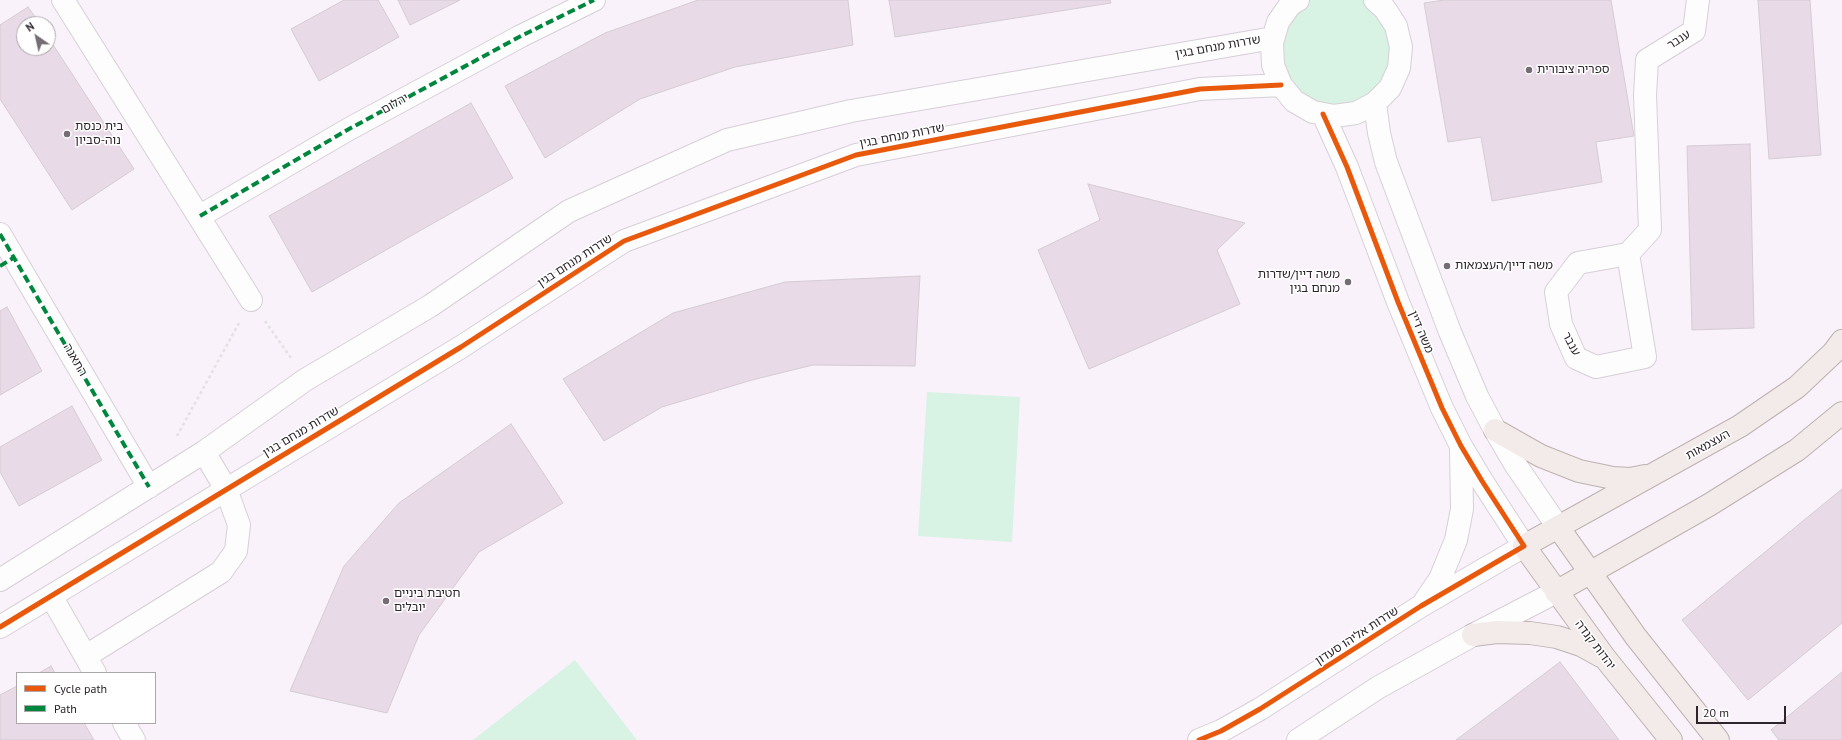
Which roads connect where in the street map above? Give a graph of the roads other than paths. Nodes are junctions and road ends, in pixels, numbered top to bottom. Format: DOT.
graph roads {
  1 [pos="63,0"];
  2 [pos="594,0"];
  3 [pos="1298,0"];
  4 [pos="1375,0"];
  5 [pos="1698,0"];
  6 [pos="1273,38"];
  7 [pos="1280,85"];
  8 [pos="1375,103"];
  9 [pos="1323,114"];
  10 [pos="200,216"];
  11 [pos="0,234"];
  12 [pos="1628,254"];
  13 [pos="8,262"];
  14 [pos="252,300"];
  15 [pos="1842,340"];
  16 [pos="1842,413"];
  17 [pos="1495,430"];
  18 [pos="1461,446"];
  19 [pos="204,452"];
  20 [pos="1652,475"];
  21 [pos="149,487"];
  22 [pos="226,489"];
  23 [pos="1558,527"];
  24 [pos="1524,546"];
  25 [pos="1590,573"];
  26 [pos="0,580"];
  27 [pos="1556,592"];
  28 [pos="51,596"];
  29 [pos="1421,606"];
  30 [pos="0,627"];
  31 [pos="1473,635"];
  32 [pos="1605,658"];
  33 [pos="91,664"];
  34 [pos="125,724"];
  35 [pos="134,740"];
  36 [pos="1199,740"];
  37 [pos="1298,740"];
  38 [pos="1671,740"];
  39 [pos="1718,740"];
  1 -- 10 [label="street"];
  2 -- 10 [label="street, יהלום"];
  3 -- 6 [label="street"];
  4 -- 8 [label="street"];
  5 -- 12 [label="street, ענבר"];
  6 -- 7 [label="street"];
  6 -- 19 [label="street, שדרות מנחם בגין"];
  7 -- 9 [label="street"];
  7 -- 22 [label="street, שדרות מנחם בגין"];
  8 -- 9 [label="street"];
  8 -- 17 [label="street"];
  9 -- 18 [label="street, משה דיין"];
  10 -- 14 [label="street"];
  11 -- 13 [label="street, התאנה"];
  12 -- 12 [label="street, ענבר"];
  13 -- 21 [label="street, התאנה"];
  15 -- 20 [label="main road, העצמאות"];
  16 -- 25 [label="main road"];
  17 -- 20 [label="main road"];
  17 -- 23 [label="street"];
  18 -- 24 [label="street, משה דיין"];
  18 -- 29 [label="street"];
  19 -- 21 [label="street, שדרות מנחם בגין"];
  19 -- 22 [label="street"];
  20 -- 23 [label="main road, העצמאות"];
  21 -- 26 [label="street, שדרות מנחם בגין"];
  22 -- 28 [label="street, שדרות מנחם בגין"];
  22 -- 33 [label="street"];
  23 -- 24 [label="main road, שדרות אליהו סעדון"];
  23 -- 25 [label="main road"];
  24 -- 27 [label="main road, יהדות קנדה"];
  24 -- 29 [label="street, שדרות אליהו סעדון"];
  25 -- 27 [label="main road"];
  25 -- 39 [label="main road"];
  27 -- 31 [label="street"];
  27 -- 32 [label="main road, יהדות קנדה"];
  28 -- 30 [label="street, שדרות מנחם בגין"];
  28 -- 33 [label="street"];
  29 -- 36 [label="street, שדרות אליהו סעדון"];
  31 -- 32 [label="main road"];
  31 -- 37 [label="street"];
  32 -- 38 [label="main road, יהדות קנדה"];
  34 -- 35 [label="street"];
}
